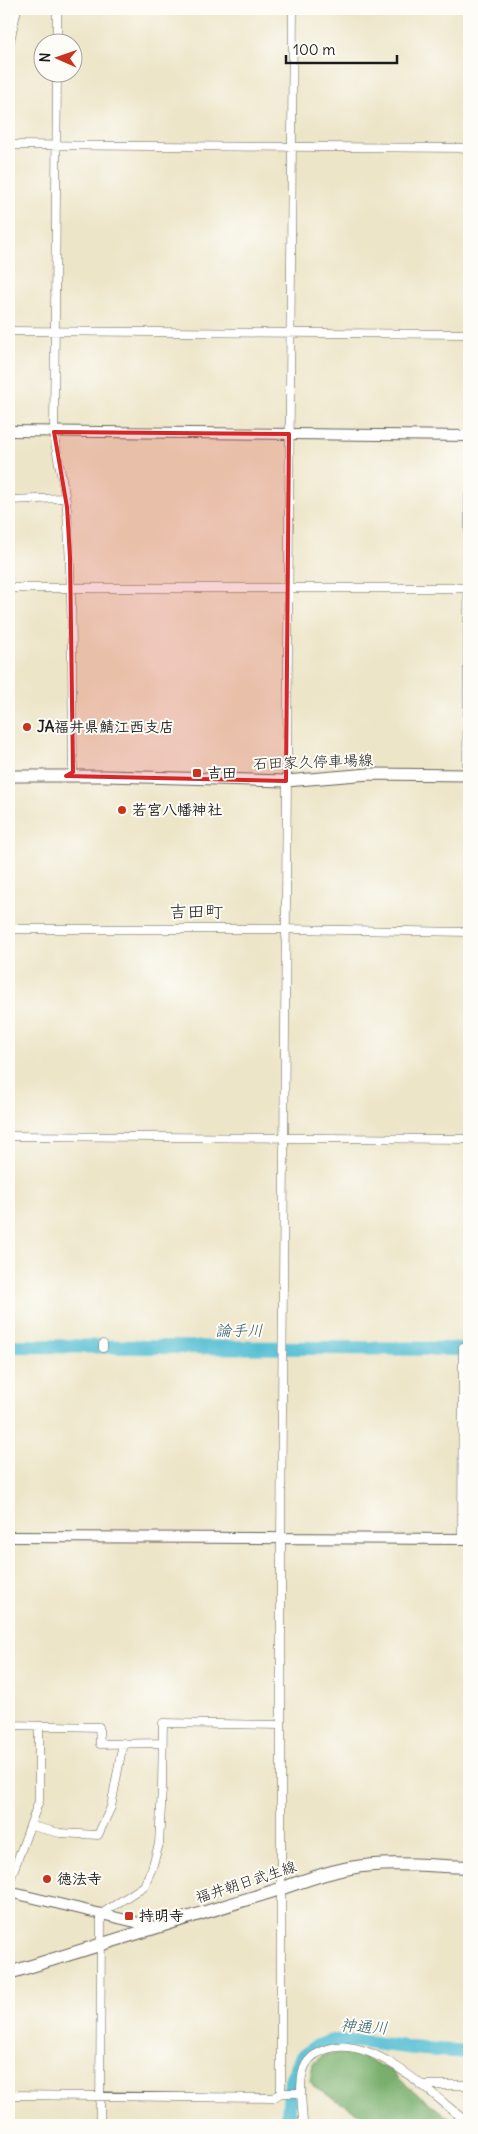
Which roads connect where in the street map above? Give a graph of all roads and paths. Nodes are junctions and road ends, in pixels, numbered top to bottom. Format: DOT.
graph roads {
  1 [pos="17,9"];
  2 [pos="57,9"];
  3 [pos="293,9"];
  4 [pos="57,32"];
  5 [pos="9,46"];
  6 [pos="57,82"];
  7 [pos="9,144"];
  8 [pos="57,144"];
  9 [pos="292,146"];
  10 [pos="469,148"];
  11 [pos="9,331"];
  12 [pos="55,331"];
  13 [pos="290,333"];
  14 [pos="469,334"];
  15 [pos="9,432"];
  16 [pos="54,432"];
  17 [pos="289,434"];
  18 [pos="469,436"];
  19 [pos="469,495"];
  20 [pos="65,498"];
  21 [pos="9,500"];
  22 [pos="469,538"];
  23 [pos="288,587"];
  24 [pos="9,588"];
  25 [pos="70,588"];
  26 [pos="469,588"];
  27 [pos="468,775"];
  28 [pos="9,776"];
  29 [pos="66,776"];
  30 [pos="286,781"];
  31 [pos="9,929"];
  32 [pos="285,929"];
  33 [pos="469,932"];
  34 [pos="9,1136"];
  35 [pos="284,1138"];
  36 [pos="469,1139"];
  37 [pos="463,1349"];
  38 [pos="9,1537"];
  39 [pos="281,1538"];
  40 [pos="465,1539"];
  41 [pos="9,1725"];
  42 [pos="280,1725"];
  43 [pos="39,1726"];
  44 [pos="162,1743"];
  45 [pos="123,1744"];
  46 [pos="31,1826"];
  47 [pos="469,1867"];
  48 [pos="9,1883"];
  49 [pos="280,1889"];
  50 [pos="9,1892"];
  51 [pos="101,1914"];
  52 [pos="156,1927"];
  53 [pos="101,1946"];
  54 [pos="9,1973"];
  55 [pos="420,2085"];
  56 [pos="469,2085"];
  57 [pos="281,2093"];
  58 [pos="298,2094"];
  59 [pos="9,2095"];
  60 [pos="100,2096"];
  61 [pos="469,2120"];
  62 [pos="100,2125"];
  63 [pos="303,2125"];
  1 -- 5 [label="street"];
  2 -- 4 [label="street"];
  3 -- 9 [label="street"];
  6 -- 8 [label="street"];
  7 -- 8 [label="street"];
  8 -- 9 [label="street"];
  8 -- 12 [label="street"];
  9 -- 10 [label="street"];
  9 -- 13 [label="street"];
  11 -- 12 [label="street"];
  12 -- 13 [label="street"];
  12 -- 16 [label="street"];
  13 -- 14 [label="street"];
  13 -- 17 [label="street"];
  15 -- 16 [label="street"];
  16 -- 17 [label="street"];
  16 -- 20 [label="street"];
  17 -- 18 [label="street"];
  17 -- 23 [label="street"];
  19 -- 22 [label="street"];
  20 -- 21 [label="street"];
  20 -- 25 [label="street"];
  22 -- 26 [label="street"];
  23 -- 25 [label="street"];
  23 -- 26 [label="street"];
  23 -- 30 [label="street"];
  24 -- 25 [label="street"];
  25 -- 29 [label="street"];
  26 -- 27 [label="street"];
  27 -- 30 [label="main road, 石田家久停車場線"];
  28 -- 29 [label="main road, 石田家久停車場線"];
  29 -- 30 [label="main road, 石田家久停車場線"];
  30 -- 32 [label="street"];
  31 -- 32 [label="street"];
  32 -- 33 [label="street"];
  32 -- 35 [label="street"];
  34 -- 35 [label="street"];
  35 -- 36 [label="street"];
  35 -- 39 [label="street"];
  37 -- 40 [label="street"];
  38 -- 39 [label="street"];
  39 -- 40 [label="street"];
  39 -- 42 [label="street"];
  41 -- 43 [label="street"];
  42 -- 44 [label="street"];
  42 -- 49 [label="street"];
  43 -- 45 [label="street"];
  43 -- 46 [label="street"];
  44 -- 45 [label="street"];
  44 -- 51 [label="street"];
  45 -- 46 [label="street"];
  46 -- 48 [label="street"];
  47 -- 49 [label="main road, 福井朝日武生線"];
  49 -- 52 [label="main road, 福井朝日武生線"];
  49 -- 57 [label="street"];
  50 -- 51 [label="street"];
  51 -- 52 [label="street"];
  51 -- 53 [label="street"];
  52 -- 53 [label="main road, 福井朝日武生線"];
  53 -- 54 [label="main road, 福井朝日武生線"];
  53 -- 60 [label="street"];
  55 -- 56 [label="street"];
  55 -- 58 [label="street"];
  55 -- 61 [label="street"];
  57 -- 58 [label="street"];
  57 -- 60 [label="street"];
  58 -- 63 [label="street"];
  59 -- 60 [label="street"];
  60 -- 62 [label="street"];
}
